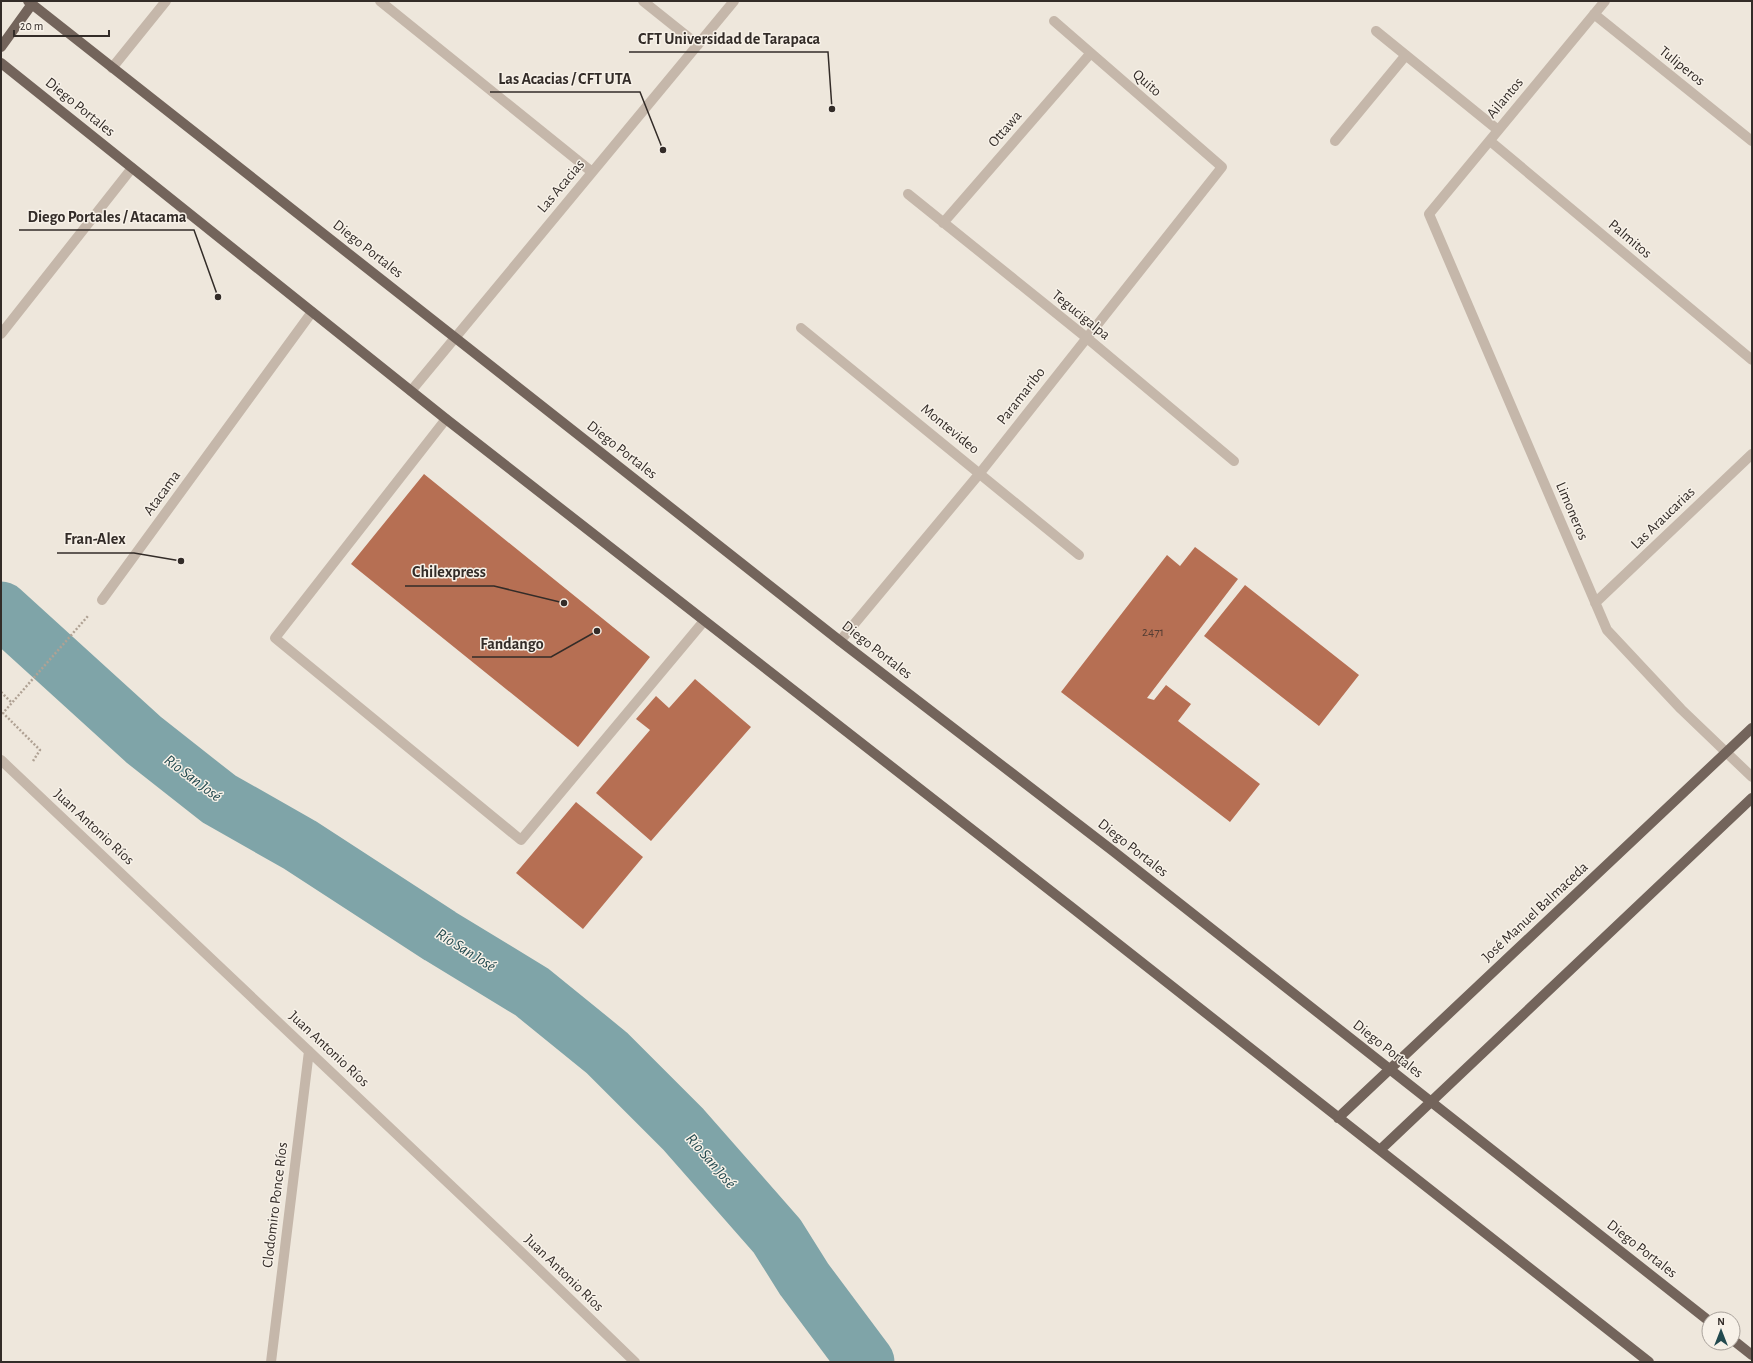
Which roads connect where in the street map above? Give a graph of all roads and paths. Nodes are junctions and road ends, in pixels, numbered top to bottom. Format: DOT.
graph roads {
  1 [pos="166,1"];
  2 [pos="380,1"];
  3 [pos="643,1"];
  4 [pos="734,1"];
  5 [pos="1605,1"];
  6 [pos="32,2"];
  7 [pos="1594,14"];
  8 [pos="1054,21"];
  9 [pos="1376,31"];
  10 [pos="698,45"];
  11 [pos="1,47"];
  12 [pos="1090,54"];
  13 [pos="1406,55"];
  14 [pos="1,63"];
  15 [pos="112,68"];
  16 [pos="1498,130"];
  17 [pos="1335,141"];
  18 [pos="1490,141"];
  19 [pos="1752,141"];
  20 [pos="1222,167"];
  21 [pos="132,168"];
  22 [pos="592,172"];
  23 [pos="908,194"];
  24 [pos="1429,214"];
  25 [pos="943,223"];
  26 [pos="312,312"];
  27 [pos="801,328"];
  28 [pos="1,334"];
  29 [pos="456,337"];
  30 [pos="1087,338"];
  31 [pos="1752,360"];
  32 [pos="411,391"];
  33 [pos="446,419"];
  34 [pos="1752,454"];
  35 [pos="1234,461"];
  36 [pos="980,473"];
  37 [pos="1079,556"];
  38 [pos="102,600"];
  39 [pos="1595,603"];
  40 [pos="704,621"];
  41 [pos="840,641"];
  42 [pos="1,692"];
  43 [pos="12,703"];
  44 [pos="1752,728"];
  45 [pos="1727,752"];
  46 [pos="1,760"];
  47 [pos="1752,776"];
  48 [pos="21,778"];
  49 [pos="1752,798"];
  50 [pos="309,1051"];
  51 [pos="1390,1070"];
  52 [pos="1430,1101"];
  53 [pos="1338,1118"];
  54 [pos="1380,1150"];
  55 [pos="1701,1315"];
  56 [pos="1741,1346"];
  57 [pos="1752,1355"];
  58 [pos="271,1362"];
  59 [pos="635,1362"];
  60 [pos="1649,1362"];
  1 -- 15 [label="street"];
  2 -- 22 [label="street"];
  3 -- 10 [label="street"];
  4 -- 10 [label="street, Las Acacias"];
  5 -- 7 [label="street, Ailantos"];
  6 -- 11 [label="main road"];
  6 -- 15 [label="main road, Diego Portales"];
  7 -- 16 [label="street, Ailantos"];
  7 -- 19 [label="street, Tuliperos"];
  8 -- 12 [label="street, Quito"];
  9 -- 13 [label="street"];
  10 -- 22 [label="street, Las Acacias"];
  12 -- 20 [label="street, Quito"];
  12 -- 25 [label="street, Ottawa"];
  13 -- 16 [label="street"];
  13 -- 17 [label="street"];
  14 -- 21 [label="main road, Diego Portales"];
  15 -- 29 [label="main road, Diego Portales"];
  16 -- 18 [label="street, Ailantos"];
  18 -- 24 [label="street, Ailantos"];
  18 -- 31 [label="street, Palmitos"];
  20 -- 30 [label="street, Paramaribo"];
  21 -- 26 [label="main road, Diego Portales"];
  21 -- 28 [label="street"];
  22 -- 29 [label="street, Las Acacias"];
  23 -- 25 [label="street, Tegucigalpa"];
  24 -- 39 [label="street, Limoneros"];
  25 -- 30 [label="street, Tegucigalpa"];
  26 -- 32 [label="main road, Diego Portales"];
  26 -- 38 [label="street, Atacama"];
  27 -- 36 [label="street, Montevideo"];
  29 -- 32 [label="street, Las Acacias"];
  29 -- 41 [label="main road, Diego Portales"];
  30 -- 35 [label="street, Tegucigalpa"];
  30 -- 36 [label="street, Paramaribo"];
  32 -- 33 [label="main road, Diego Portales"];
  33 -- 40 [label="main road, Diego Portales"];
  33 -- 40 [label="street"];
  34 -- 39 [label="street, Las Araucarias"];
  36 -- 37 [label="street, Montevideo"];
  36 -- 41 [label="street, Paramaribo"];
  38 -- 43 [label="path"];
  39 -- 45 [label="street, Limoneros"];
  40 -- 53 [label="main road, Diego Portales"];
  41 -- 51 [label="main road, Diego Portales"];
  42 -- 43 [label="path"];
  43 -- 48 [label="path"];
  44 -- 45 [label="main road, José Manuel Balmaceda"];
  45 -- 47 [label="street, Limoneros"];
  45 -- 51 [label="main road, José Manuel Balmaceda"];
  46 -- 48 [label="street, Juan Antonio Ríos"];
  48 -- 50 [label="street, Juan Antonio Ríos"];
  49 -- 52 [label="main road"];
  50 -- 58 [label="street, Clodomiro Ponce Ríos"];
  50 -- 59 [label="street, Juan Antonio Ríos"];
  51 -- 52 [label="main road, Diego Portales"];
  51 -- 53 [label="main road, José Manuel Balmaceda"];
  52 -- 54 [label="main road"];
  52 -- 55 [label="main road, Diego Portales"];
  53 -- 54 [label="main road, Diego Portales"];
  54 -- 60 [label="main road, Diego Portales"];
  56 -- 57 [label="main road"];
}
